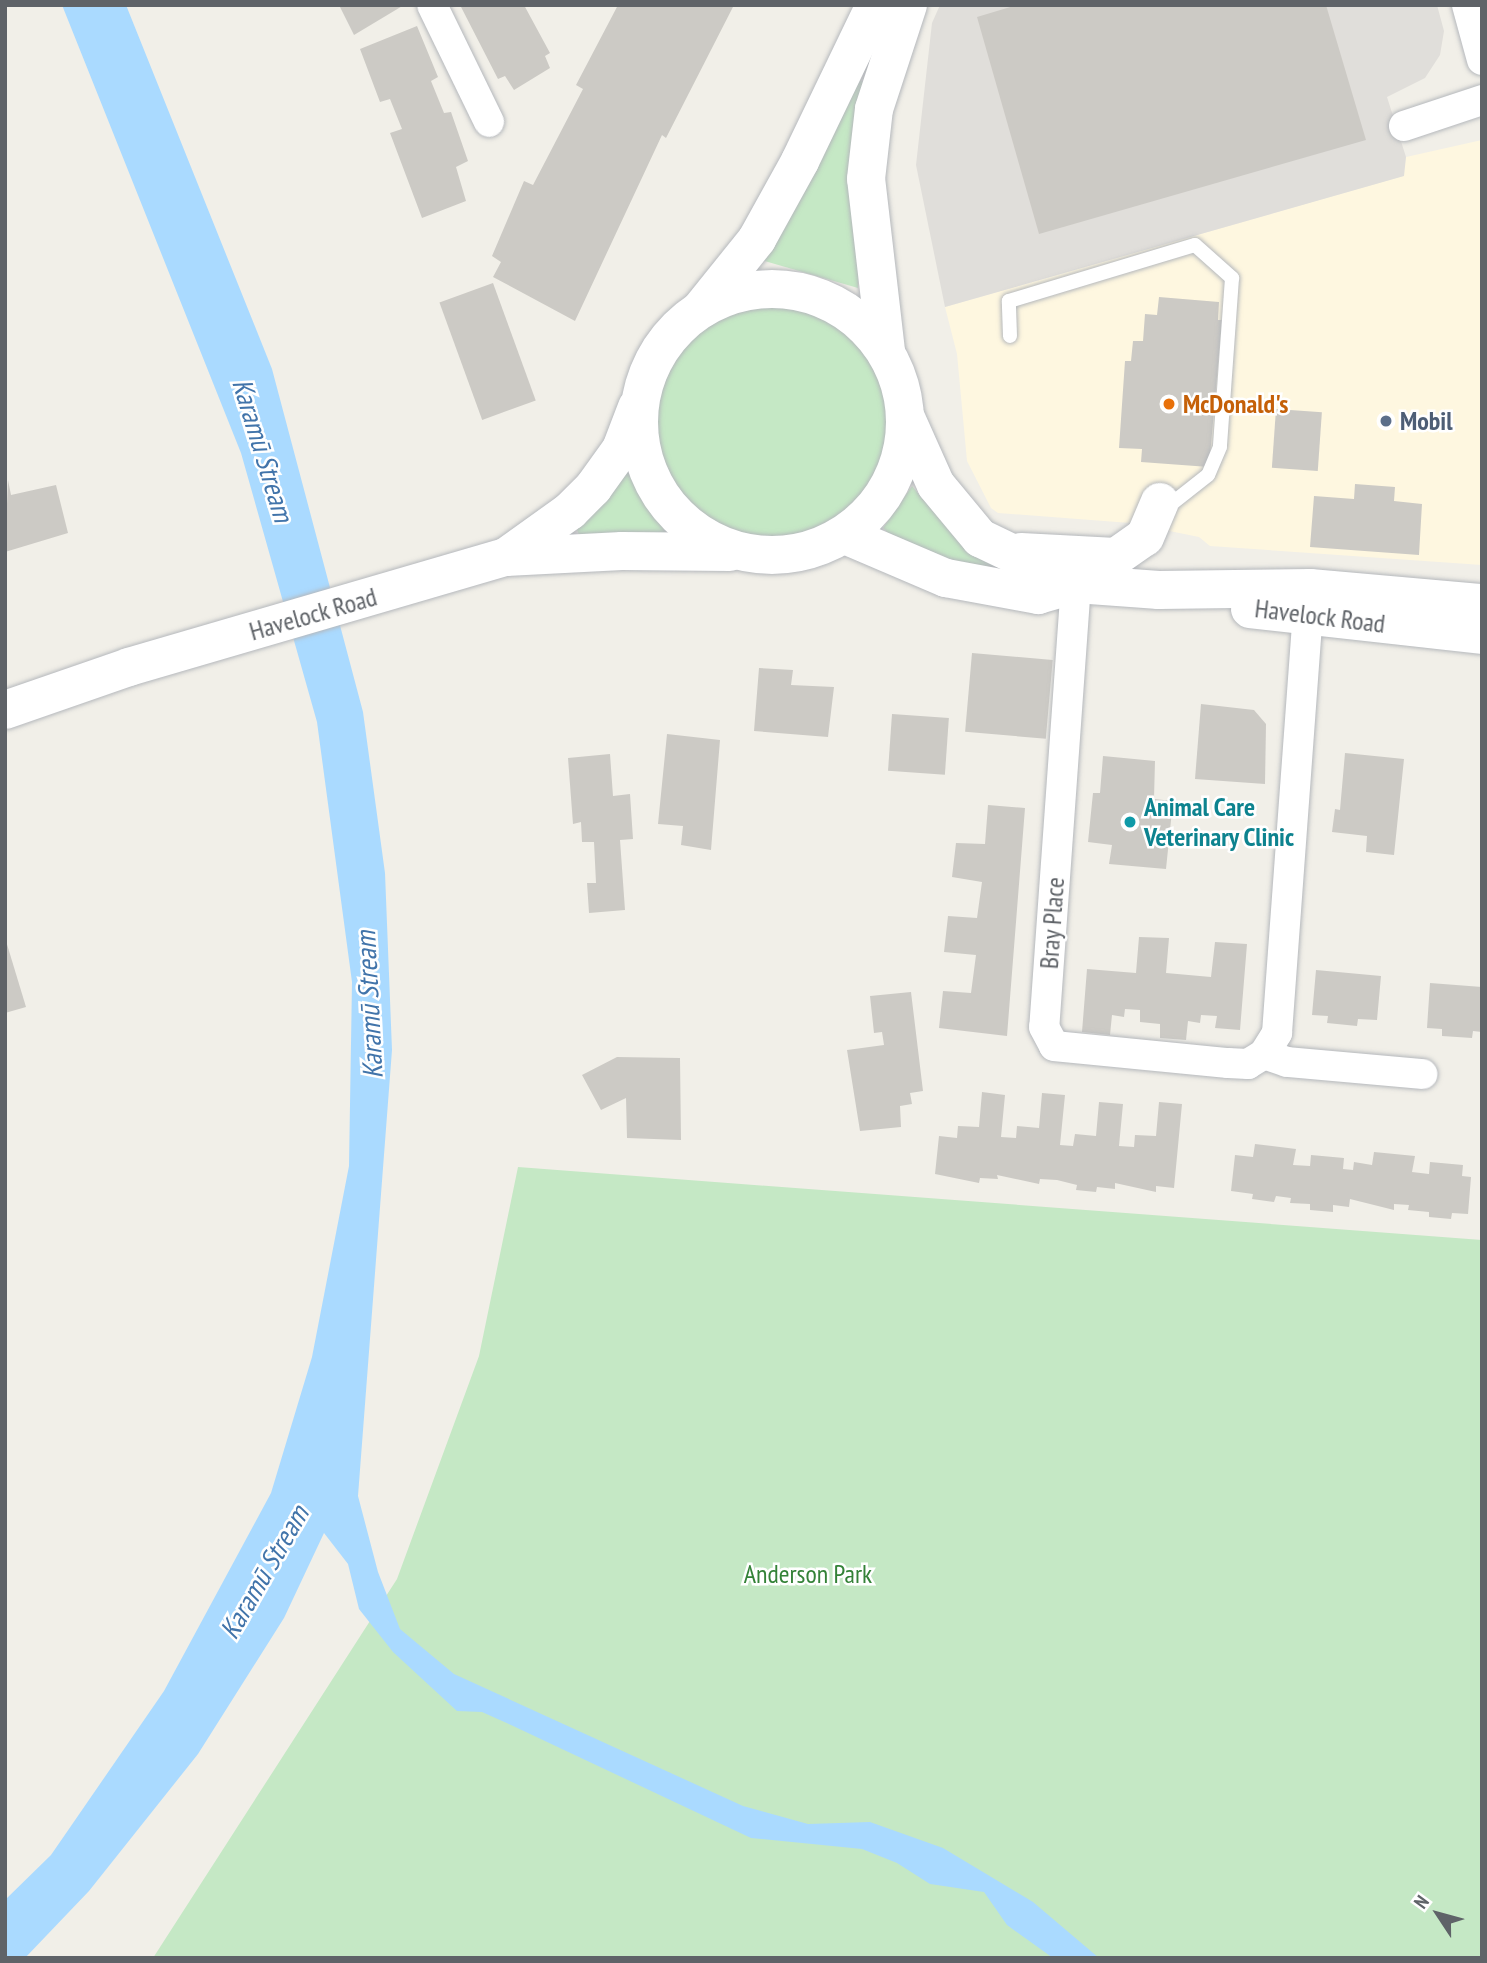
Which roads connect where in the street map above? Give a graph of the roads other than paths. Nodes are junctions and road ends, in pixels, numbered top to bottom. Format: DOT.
graph roads {
  1 [pos="432,5"];
  2 [pos="875,5"];
  3 [pos="908,5"];
  4 [pos="1467,5"];
  5 [pos="1482,60"];
  6 [pos="1482,100"];
  7 [pos="489,122"];
  8 [pos="1404,126"];
  9 [pos="699,310"];
  10 [pos="1010,335"];
  11 [pos="886,351"];
  12 [pos="642,393"];
  13 [pos="906,418"];
  14 [pos="1162,506"];
  15 [pos="845,536"];
  16 [pos="740,552"];
  17 [pos="1005,553"];
  18 [pos="506,557"];
  19 [pos="1076,584"];
  20 [pos="1309,602"];
  21 [pos="1482,603"];
  22 [pos="1482,635"];
  23 [pos="125,669"];
  24 [pos="5,691"];
  25 [pos="5,710"];
  26 [pos="1264,1054"];
  27 [pos="1422,1074"];
  1 -- 7 [label="street"];
  2 -- 9 [label="main road"];
  3 -- 11 [label="main road"];
  4 -- 5 [label="street"];
  6 -- 8 [label="street"];
  9 -- 11 [label="main road"];
  9 -- 12 [label="main road, Havelock Road"];
  10 -- 14 [label="lane"];
  11 -- 13 [label="main road"];
  12 -- 16 [label="main road"];
  12 -- 18 [label="main road, Havelock Road"];
  13 -- 15 [label="main road"];
  13 -- 17 [label="main road, Havelock Road"];
  14 -- 17 [label="main road"];
  15 -- 16 [label="main road"];
  15 -- 19 [label="main road, Havelock Road"];
  16 -- 18 [label="main road, Havelock Road"];
  17 -- 19 [label="main road, Havelock Road"];
  18 -- 23 [label="main road, Havelock Road"];
  19 -- 20 [label="main road, Havelock Road"];
  19 -- 26 [label="street, Bray Place"];
  20 -- 21 [label="main road, Havelock Road"];
  20 -- 22 [label="main road, Havelock Road"];
  20 -- 26 [label="street"];
  23 -- 24 [label="main road, Havelock Road"];
  23 -- 25 [label="main road, Havelock Road"];
  26 -- 27 [label="street"];
}
